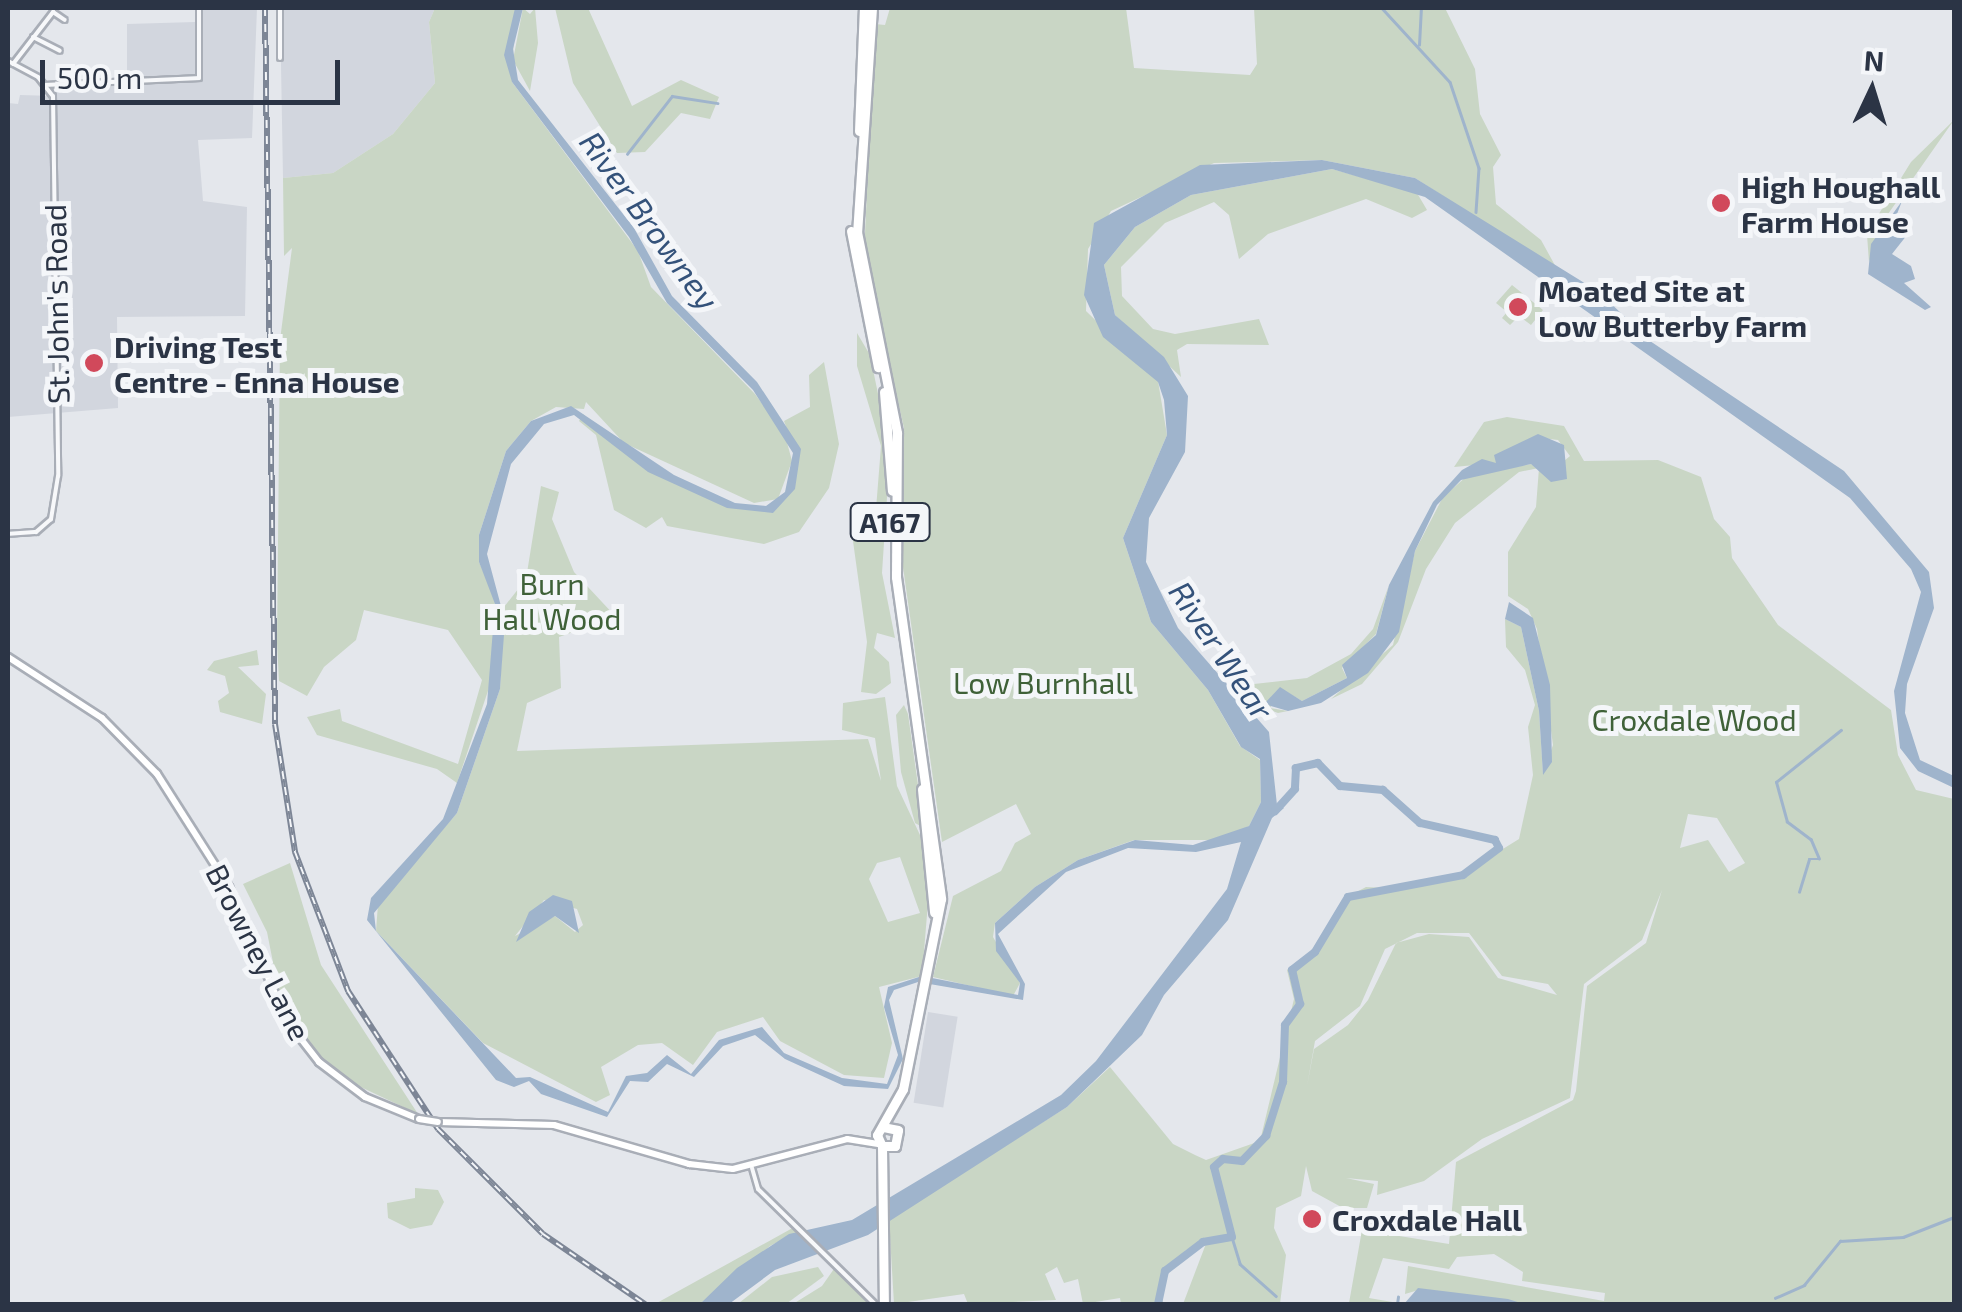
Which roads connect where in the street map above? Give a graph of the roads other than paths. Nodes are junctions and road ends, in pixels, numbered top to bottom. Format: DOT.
graph roads {
  1 [pos="199,8"];
  2 [pos="280,8"];
  3 [pos="868,8"];
  4 [pos="65,20"];
  5 [pos="33,37"];
  6 [pos="60,51"];
  7 [pos="280,58"];
  8 [pos="10,62"];
  9 [pos="46,85"];
  10 [pos="8,534"];
  11 [pos="8,657"];
  12 [pos="894,1110"];
  13 [pos="895,1127"];
  14 [pos="881,1128"];
  15 [pos="862,1138"];
  16 [pos="898,1144"];
  17 [pos="881,1145"];
  18 [pos="752,1168"];
  19 [pos="886,1173"];
  20 [pos="875,1304"];
  21 [pos="884,1304"];
  1 -- 9 [label="street"];
  2 -- 7 [label="street"];
  3 -- 12 [label="highway, A167"];
  4 -- 5 [label="street"];
  5 -- 6 [label="street"];
  5 -- 8 [label="street"];
  8 -- 9 [label="street"];
  9 -- 10 [label="street, St. John's Road"];
  11 -- 18 [label="main road, Browney Lane, bridge"];
  12 -- 13 [label="highway, A167"];
  12 -- 14 [label="highway, A167"];
  13 -- 14 [label="highway"];
  13 -- 16 [label="highway, A167"];
  14 -- 15 [label="main road, Browney Lane"];
  14 -- 17 [label="highway"];
  15 -- 17 [label="main road"];
  15 -- 18 [label="main road, Browney Lane"];
  16 -- 17 [label="highway"];
  16 -- 19 [label="highway"];
  17 -- 19 [label="highway"];
  18 -- 20 [label="street"];
  19 -- 21 [label="highway"];
}
